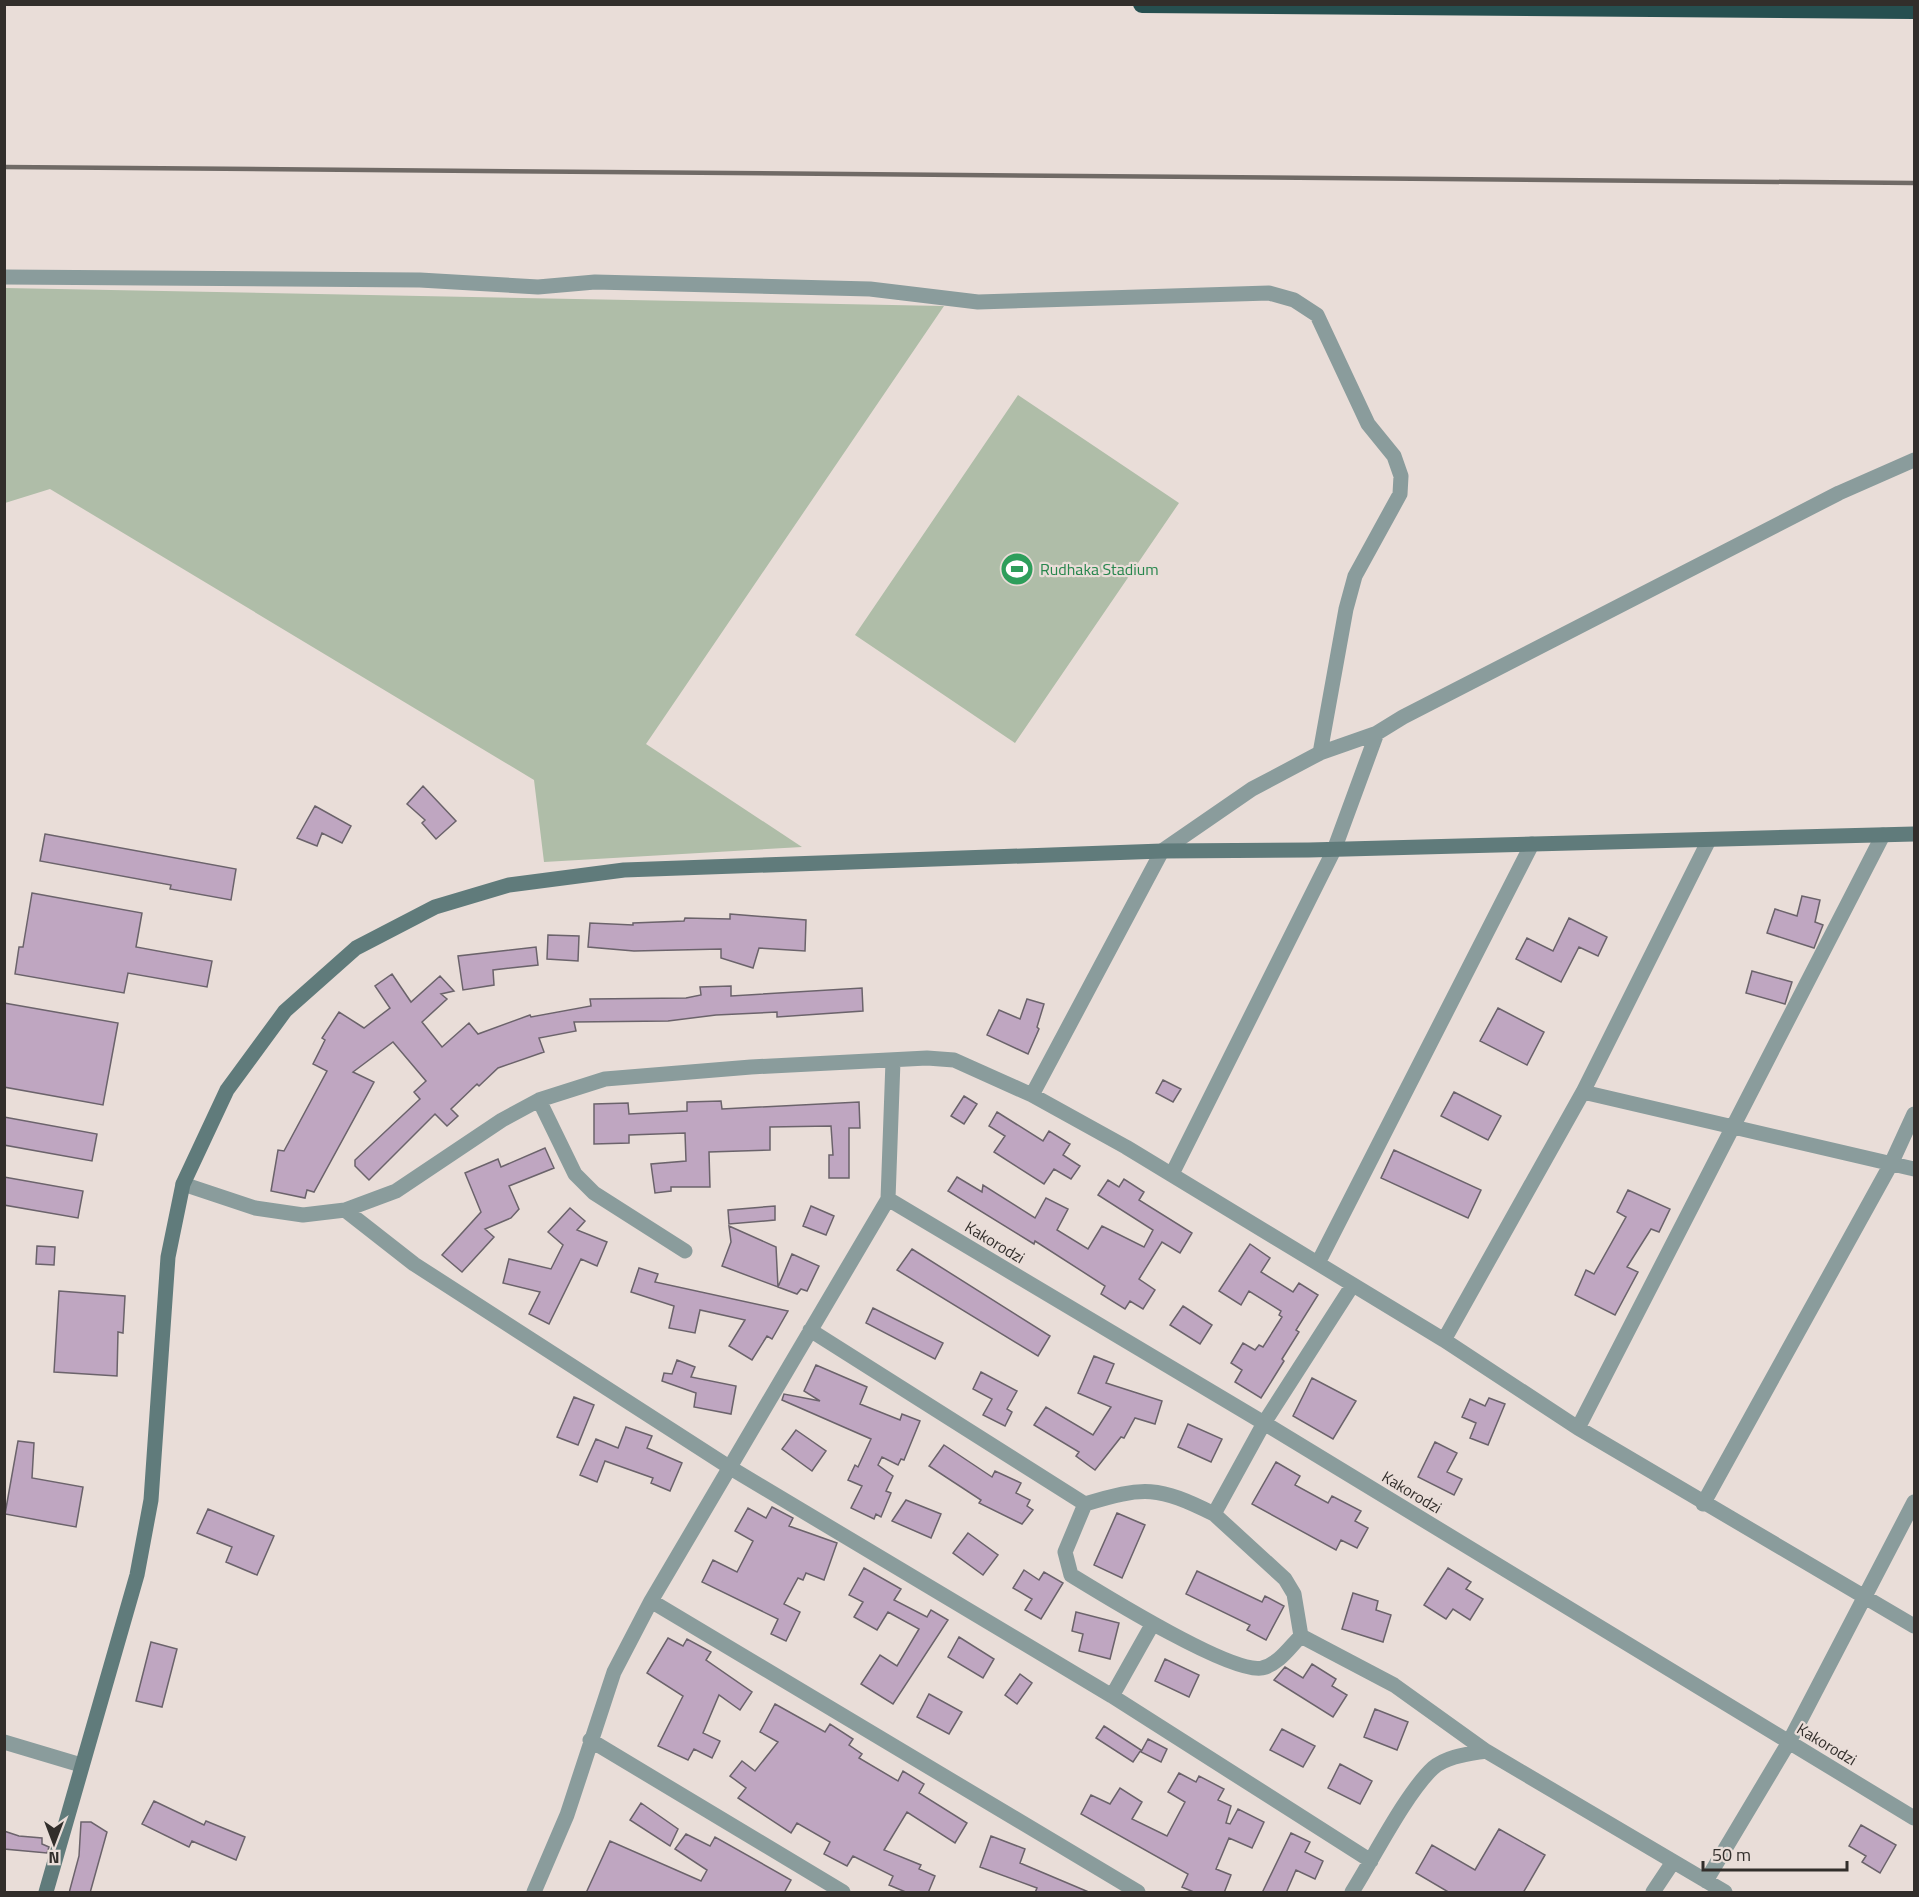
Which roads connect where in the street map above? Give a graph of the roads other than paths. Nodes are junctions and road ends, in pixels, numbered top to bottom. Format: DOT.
graph roads {
  1 [pos="1142,4"];
  2 [pos="1914,10"];
  3 [pos="4,277"];
  4 [pos="1914,460"];
  5 [pos="1377,733"];
  6 [pos="1320,753"];
  7 [pos="1914,834"];
  8 [pos="1883,835"];
  9 [pos="1709,840"];
  10 [pos="1532,844"];
  11 [pos="1334,850"];
  12 [pos="1162,851"];
  13 [pos="893,1061"];
  14 [pos="1583,1092"];
  15 [pos="1032,1095"];
  16 [pos="539,1100"];
  17 [pos="1914,1114"];
  18 [pos="1732,1127"];
  19 [pos="1891,1164"];
  20 [pos="1914,1169"];
  21 [pos="1172,1174"];
  22 [pos="183,1184"];
  23 [pos="888,1199"];
  24 [pos="345,1210"];
  25 [pos="685,1251"];
  26 [pos="1318,1263"];
  27 [pos="1352,1286"];
  28 [pos="810,1330"];
  29 [pos="1444,1340"];
  30 [pos="1264,1423"];
  31 [pos="1578,1428"];
  32 [pos="729,1467"];
  33 [pos="1914,1502"];
  34 [pos="1085,1504"];
  35 [pos="1704,1504"];
  36 [pos="1214,1514"];
  37 [pos="1867,1596"];
  38 [pos="651,1601"];
  39 [pos="1152,1625"];
  40 [pos="1914,1626"];
  41 [pos="1301,1636"];
  42 [pos="1112,1696"];
  43 [pos="591,1740"];
  44 [pos="4,1742"];
  45 [pos="1789,1742"];
  46 [pos="1486,1751"];
  47 [pos="81,1765"];
  48 [pos="1914,1818"];
  49 [pos="1371,1861"];
  50 [pos="1673,1862"];
  51 [pos="1706,1881"];
  52 [pos="536,1892"];
  53 [pos="46,1893"];
  54 [pos="843,1893"];
  55 [pos="1138,1893"];
  56 [pos="1353,1893"];
  57 [pos="1653,1893"];
  58 [pos="1725,1893"];
  1 -- 2 [label="highway"];
  3 -- 6 [label="street"];
  4 -- 5 [label="street"];
  5 -- 6 [label="street"];
  5 -- 11 [label="street"];
  6 -- 12 [label="street"];
  7 -- 8 [label="street"];
  8 -- 9 [label="street"];
  8 -- 18 [label="street"];
  9 -- 10 [label="street"];
  9 -- 14 [label="street"];
  10 -- 11 [label="street"];
  10 -- 26 [label="street"];
  11 -- 12 [label="street"];
  11 -- 21 [label="street"];
  12 -- 15 [label="street"];
  12 -- 22 [label="street"];
  13 -- 15 [label="street"];
  13 -- 16 [label="street"];
  13 -- 23 [label="street"];
  14 -- 18 [label="street"];
  14 -- 29 [label="street"];
  15 -- 21 [label="street"];
  16 -- 24 [label="street"];
  16 -- 25 [label="street"];
  17 -- 19 [label="street"];
  18 -- 19 [label="street"];
  18 -- 31 [label="street"];
  19 -- 20 [label="street"];
  19 -- 35 [label="street"];
  21 -- 26 [label="street"];
  22 -- 24 [label="street"];
  22 -- 47 [label="street"];
  23 -- 28 [label="street"];
  23 -- 30 [label="street, Kakorodzi"];
  24 -- 32 [label="street"];
  26 -- 27 [label="street"];
  27 -- 29 [label="street"];
  27 -- 30 [label="street"];
  28 -- 32 [label="street"];
  28 -- 34 [label="street"];
  29 -- 31 [label="street"];
  30 -- 36 [label="street"];
  30 -- 45 [label="street, Kakorodzi"];
  31 -- 35 [label="street"];
  32 -- 38 [label="street"];
  32 -- 42 [label="street"];
  33 -- 37 [label="street"];
  34 -- 36 [label="street"];
  34 -- 39 [label="street"];
  35 -- 37 [label="street"];
  36 -- 41 [label="street"];
  37 -- 40 [label="street"];
  37 -- 45 [label="street"];
  38 -- 43 [label="street"];
  38 -- 55 [label="street"];
  39 -- 41 [label="street"];
  39 -- 42 [label="street"];
  41 -- 46 [label="street"];
  42 -- 49 [label="street"];
  43 -- 52 [label="street"];
  43 -- 54 [label="street"];
  44 -- 47 [label="street"];
  45 -- 48 [label="street, Kakorodzi"];
  45 -- 51 [label="street"];
  46 -- 49 [label="street"];
  46 -- 50 [label="street"];
  47 -- 53 [label="street"];
  49 -- 56 [label="street"];
  50 -- 51 [label="street"];
  50 -- 57 [label="street"];
  51 -- 58 [label="street"];
}
